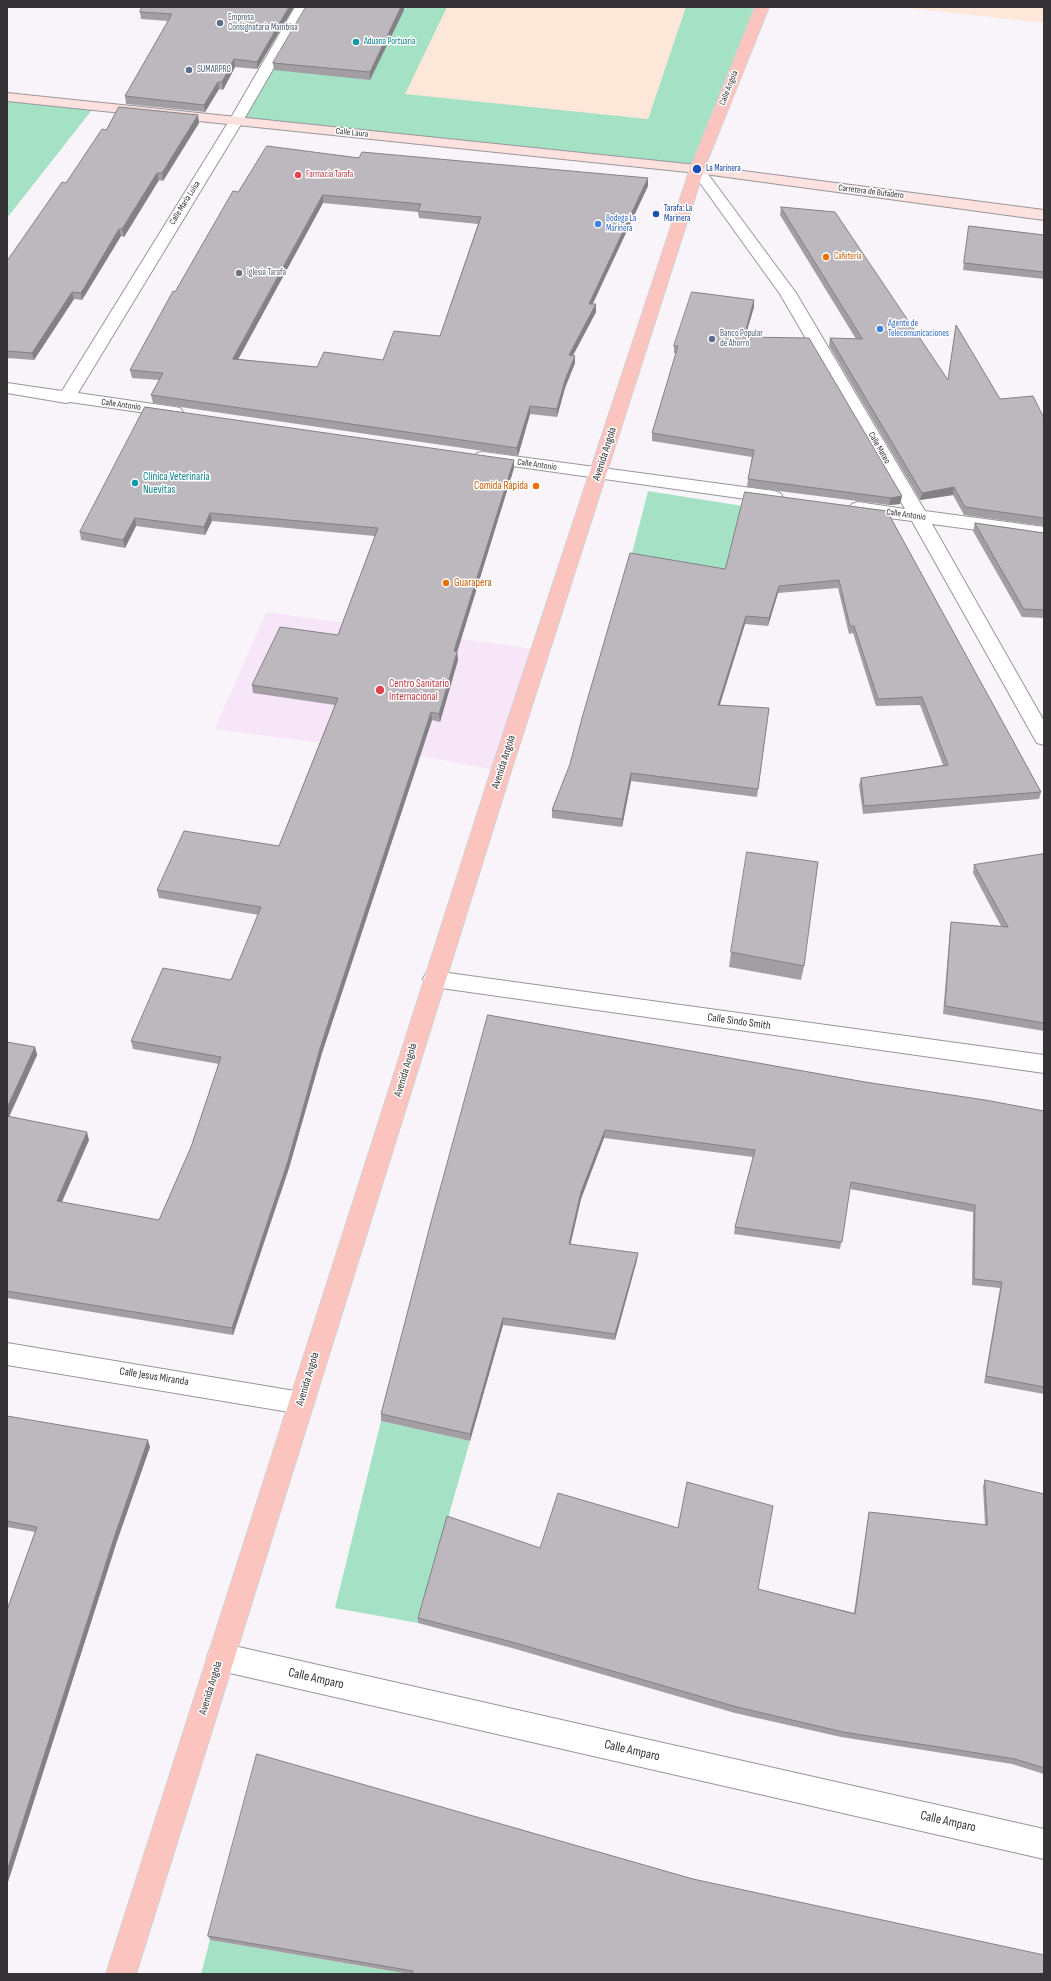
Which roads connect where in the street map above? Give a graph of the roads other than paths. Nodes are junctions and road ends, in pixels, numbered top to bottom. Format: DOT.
graph roads {
  1 [pos="302,7"];
  2 [pos="762,7"];
  3 [pos="7,97"];
  4 [pos="236,121"];
  5 [pos="697,169"];
  6 [pos="1044,215"];
  7 [pos="7,388"];
  8 [pos="66,398"];
  9 [pos="193,415"];
  10 [pos="468,455"];
  11 [pos="599,474"];
  12 [pos="793,500"];
  13 [pos="840,506"];
  14 [pos="919,517"];
  15 [pos="1044,532"];
  16 [pos="1044,738"];
  17 [pos="434,979"];
  18 [pos="1044,1064"];
  19 [pos="7,1354"];
  20 [pos="301,1403"];
  21 [pos="220,1657"];
  22 [pos="1044,1844"];
  23 [pos="121,1974"];
  1 -- 4 [label="street, Calle María Luisa"];
  2 -- 5 [label="main road, Calle Angola"];
  3 -- 4 [label="street, Calle Laura"];
  4 -- 5 [label="street, Calle Laura"];
  4 -- 8 [label="street, Calle María Luisa"];
  5 -- 6 [label="street, Carretera de Bufadero"];
  5 -- 11 [label="main road, Avenida Angola"];
  5 -- 14 [label="street, Calle Mateo"];
  7 -- 8 [label="street, Calle Antonio"];
  8 -- 9 [label="street, Calle Antonio"];
  10 -- 11 [label="street, Calle Antonio"];
  11 -- 12 [label="street, Calle Antonio"];
  11 -- 17 [label="main road, Avenida Angola"];
  13 -- 14 [label="street, Calle Antonio"];
  14 -- 15 [label="street, Calle Antonio"];
  14 -- 16 [label="street, Calle Mateo"];
  17 -- 18 [label="street, Calle Sindo Smith"];
  17 -- 20 [label="main road, Avenida Angola"];
  19 -- 20 [label="street, Calle Jesus Miranda"];
  20 -- 21 [label="main road, Avenida Angola"];
  21 -- 22 [label="street, Calle Amparo"];
  21 -- 23 [label="main road, Avenida Angola"];
}
